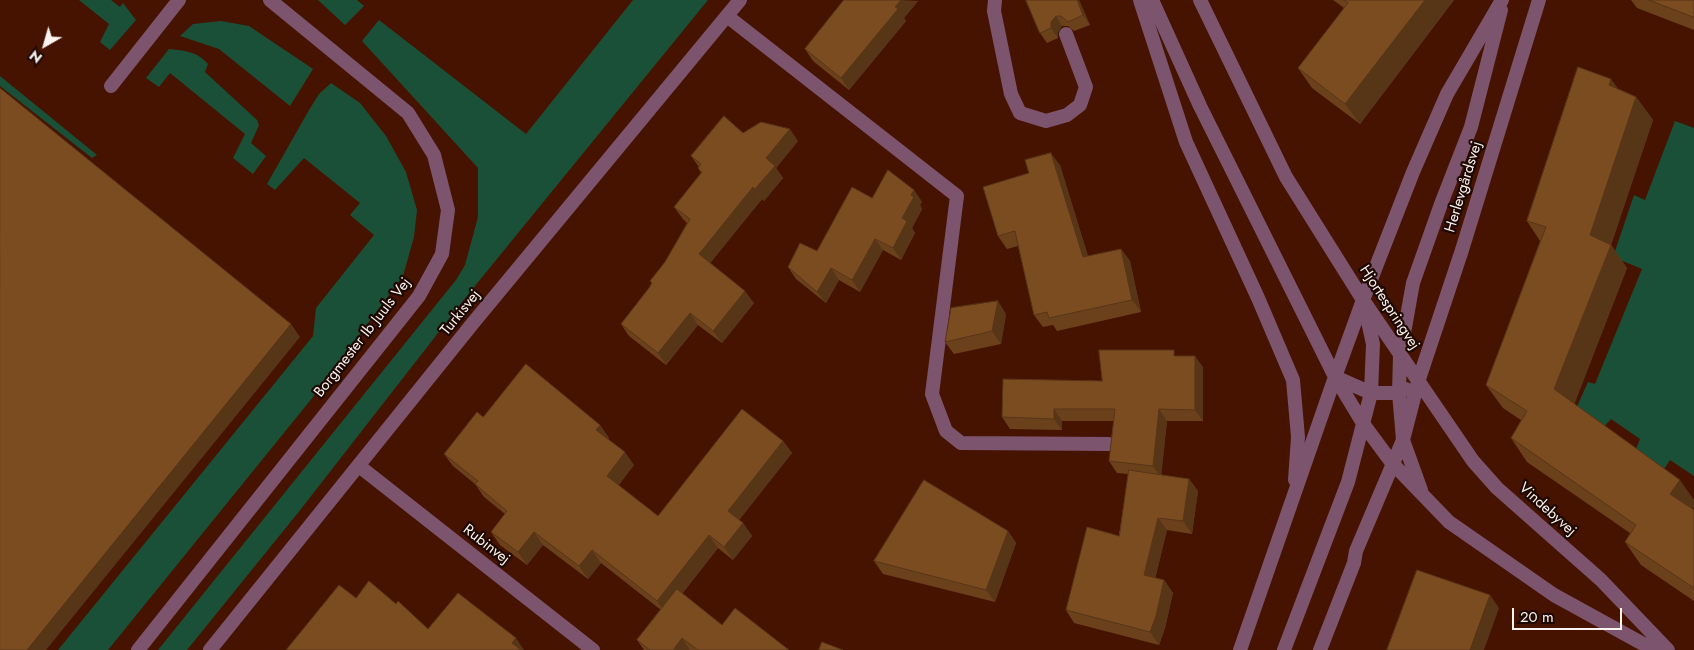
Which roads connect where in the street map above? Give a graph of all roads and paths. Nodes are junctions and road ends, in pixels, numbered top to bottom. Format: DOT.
graph roads {
  1 [pos="179,0"];
  2 [pos="270,0"];
  3 [pos="740,0"];
  4 [pos="995,0"];
  5 [pos="1140,0"];
  6 [pos="1152,0"];
  7 [pos="1200,0"];
  8 [pos="1503,0"];
  9 [pos="1539,0"];
  10 [pos="727,16"];
  11 [pos="1066,34"];
  12 [pos="111,86"];
  13 [pos="1363,300"];
  14 [pos="1400,354"];
  15 [pos="1335,377"];
  16 [pos="1418,382"];
  17 [pos="1371,393"];
  18 [pos="1399,393"];
  19 [pos="1364,425"];
  20 [pos="1403,440"];
  21 [pos="1109,444"];
  22 [pos="1392,463"];
  23 [pos="359,466"];
  24 [pos="1424,498"];
  25 [pos="1293,500"];
  26 [pos="138,650"];
  27 [pos="210,650"];
  28 [pos="593,650"];
  29 [pos="1240,650"];
  30 [pos="1284,650"];
  31 [pos="1320,650"];
  32 [pos="1654,650"];
  33 [pos="1668,650"];
  1 -- 12 [label="street"];
  2 -- 26 [label="street, Borgmester Ib Juuls Vej"];
  3 -- 10 [label="street, Turkisvej"];
  4 -- 11 [label="street"];
  5 -- 25 [label="street"];
  6 -- 15 [label="street"];
  7 -- 13 [label="street, Hjortespringvej"];
  8 -- 13 [label="street"];
  8 -- 14 [label="street"];
  9 -- 16 [label="street, Herlevgårdsvej"];
  10 -- 21 [label="street"];
  10 -- 23 [label="street, Turkisvej"];
  13 -- 14 [label="street, Hjortespringvej"];
  13 -- 15 [label="street"];
  13 -- 17 [label="street"];
  14 -- 16 [label="street, Hjortespringvej"];
  14 -- 18 [label="street"];
  15 -- 17 [label="street"];
  15 -- 19 [label="street"];
  15 -- 25 [label="street"];
  16 -- 18 [label="street"];
  16 -- 20 [label="street"];
  16 -- 33 [label="street, Vindebyvej"];
  17 -- 18 [label="street"];
  17 -- 19 [label="street"];
  18 -- 20 [label="street"];
  19 -- 22 [label="street"];
  19 -- 30 [label="street"];
  20 -- 22 [label="street"];
  20 -- 24 [label="street"];
  22 -- 24 [label="street"];
  22 -- 31 [label="street"];
  23 -- 27 [label="street, Turkisvej"];
  23 -- 28 [label="street, Rubinvej"];
  24 -- 32 [label="street"];
  25 -- 29 [label="street"];
}
